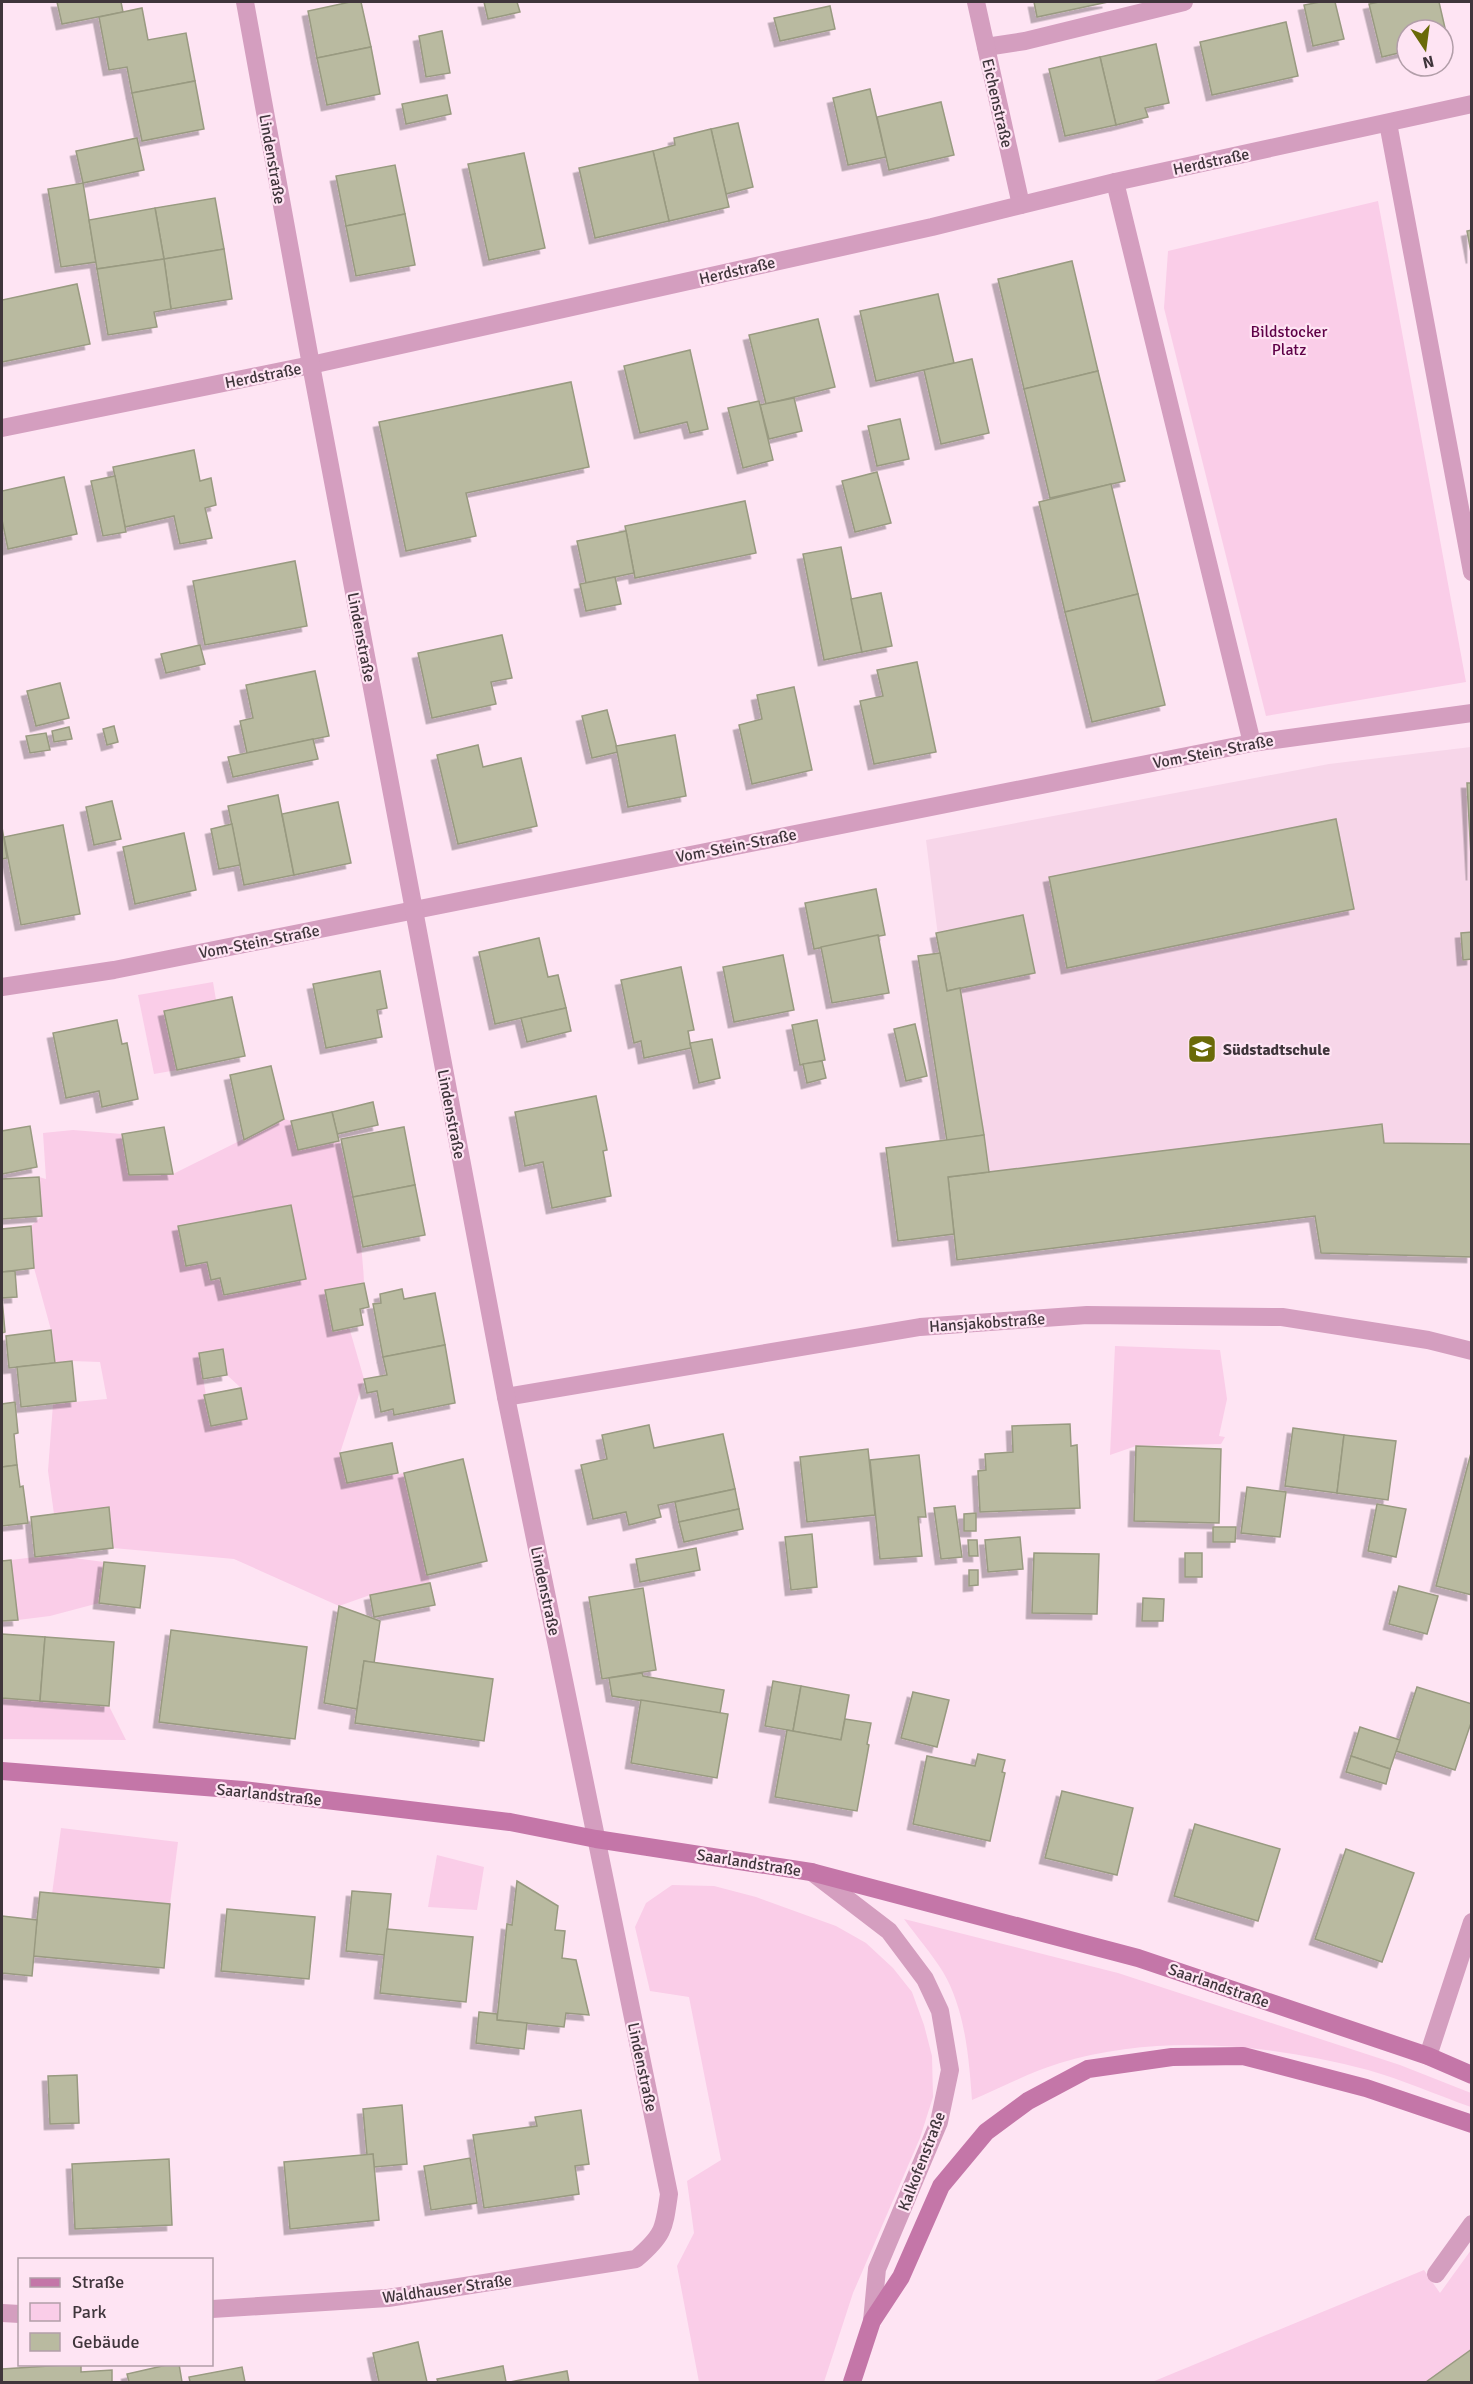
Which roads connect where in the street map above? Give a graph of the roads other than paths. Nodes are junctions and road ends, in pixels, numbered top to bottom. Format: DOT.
graph roads {
  1 [pos="245,2"];
  2 [pos="976,2"];
  3 [pos="1184,2"];
  4 [pos="986,47"];
  5 [pos="1472,104"];
  6 [pos="1388,123"];
  7 [pos="1115,182"];
  8 [pos="1021,205"];
  9 [pos="311,365"];
  10 [pos="2,428"];
  11 [pos="1472,572"];
  12 [pos="1472,712"];
  13 [pos="1252,743"];
  14 [pos="414,909"];
  15 [pos="2,987"];
  16 [pos="1472,1351"];
  17 [pos="506,1397"];
  18 [pos="2,1771"];
  19 [pos="596,1839"];
  20 [pos="811,1872"];
  21 [pos="1472,1922"];
  22 [pos="1428,2056"];
  23 [pos="1472,2075"];
  24 [pos="1472,2124"];
  25 [pos="664,2224"];
  26 [pos="1472,2224"];
  27 [pos="1436,2274"];
  28 [pos="213,2309"];
  29 [pos="2,2313"];
  30 [pos="18,2314"];
  31 [pos="872,2321"];
  32 [pos="852,2382"];
  1 -- 9 [label="street, Lindenstraße"];
  2 -- 4 [label="street, Eichenstraße"];
  3 -- 4 [label="street"];
  4 -- 8 [label="street, Eichenstraße"];
  5 -- 6 [label="street, Herdstraße"];
  6 -- 7 [label="street, Herdstraße"];
  6 -- 11 [label="street"];
  7 -- 8 [label="street, Herdstraße"];
  7 -- 13 [label="street"];
  8 -- 9 [label="street, Herdstraße"];
  9 -- 10 [label="street, Herdstraße"];
  9 -- 14 [label="street, Lindenstraße"];
  12 -- 13 [label="street, Vom-Stein-Straße"];
  13 -- 14 [label="street, Vom-Stein-Straße"];
  14 -- 15 [label="street, Vom-Stein-Straße"];
  14 -- 17 [label="street, Lindenstraße"];
  16 -- 17 [label="street, Hansjakobstraße"];
  17 -- 19 [label="street, Lindenstraße"];
  18 -- 19 [label="street, Saarlandstraße"];
  19 -- 20 [label="street, Saarlandstraße"];
  19 -- 25 [label="street, Lindenstraße"];
  20 -- 22 [label="street, Saarlandstraße"];
  20 -- 31 [label="street, Kalkofenstraße"];
  21 -- 22 [label="street"];
  22 -- 23 [label="street, Saarlandstraße"];
  24 -- 31 [label="street, Kalkofenstraße"];
  25 -- 28 [label="street, Waldhauser Straße"];
  26 -- 27 [label="street"];
  29 -- 30 [label="street"];
  31 -- 32 [label="street, Kalkofenstraße"];
}
